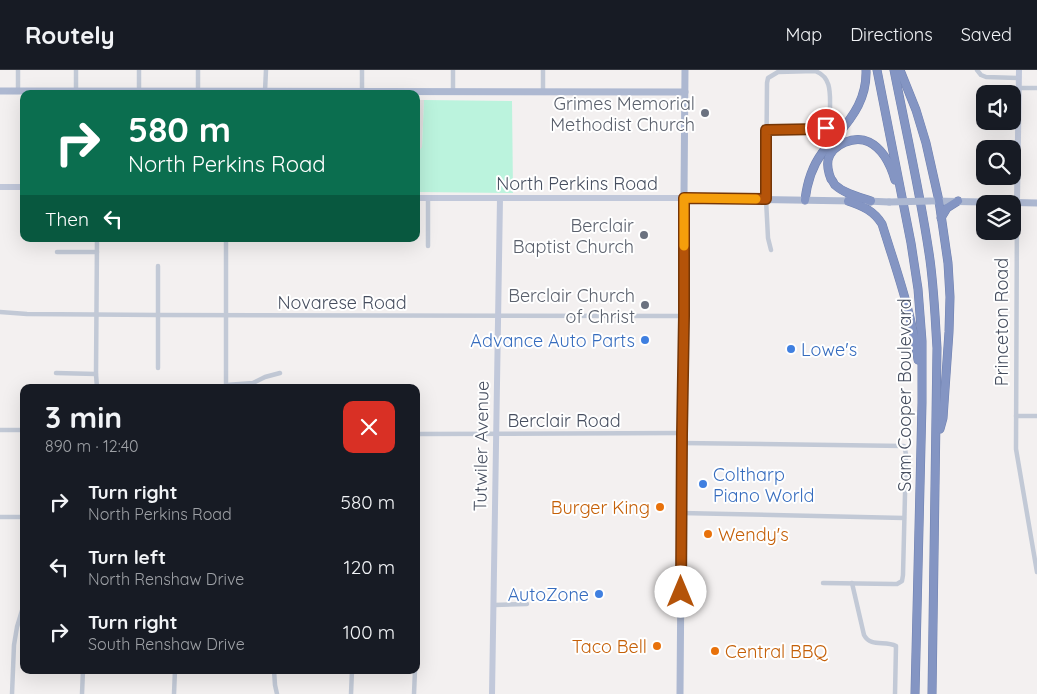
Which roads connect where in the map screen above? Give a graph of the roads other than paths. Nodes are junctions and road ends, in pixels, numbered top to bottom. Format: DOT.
graph roads {
  1 [pos="18,70"];
  2 [pos="76,70"];
  3 [pos="139,70"];
  4 [pos="198,70"];
  5 [pos="266,70"];
  6 [pos="362,70"];
  7 [pos="453,70"];
  8 [pos="543,70"];
  9 [pos="685,70"];
  10 [pos="866,70"];
  11 [pos="877,70"];
  12 [pos="894,70"];
  13 [pos="900,70"];
  14 [pos="977,70"];
  15 [pos="1019,70"];
  16 [pos="796,71"];
  17 [pos="1019,78"];
  18 [pos="1019,85"];
  19 [pos="1021,88"];
  20 [pos="1037,88"];
  21 [pos="76,90"];
  22 [pos="139,90"];
  23 [pos="198,90"];
  24 [pos="265,90"];
  25 [pos="362,90"];
  26 [pos="0,91"];
  27 [pos="18,91"];
  28 [pos="420,92"];
  29 [pos="453,92"];
  30 [pos="544,92"];
  31 [pos="685,92"];
  32 [pos="766,130"];
  33 [pos="1018,130"];
  34 [pos="0,187"];
  35 [pos="20,187"];
  36 [pos="1017,195"];
  37 [pos="420,198"];
  38 [pos="428,198"];
  39 [pos="500,198"];
  40 [pos="684,198"];
  41 [pos="766,199"];
  42 [pos="805,200"];
  43 [pos="848,201"];
  44 [pos="871,201"];
  45 [pos="938,201"];
  46 [pos="958,201"];
  47 [pos="976,202"];
  48 [pos="1021,203"];
  49 [pos="1037,203"];
  50 [pos="904,208"];
  51 [pos="943,215"];
  52 [pos="1017,240"];
  53 [pos="97,242"];
  54 [pos="226,242"];
  55 [pos="428,246"];
  56 [pos="771,250"];
  57 [pos="57,252"];
  58 [pos="97,252"];
  59 [pos="158,266"];
  60 [pos="0,312"];
  61 [pos="96,314"];
  62 [pos="158,315"];
  63 [pos="226,315"];
  64 [pos="499,316"];
  65 [pos="684,316"];
  66 [pos="158,368"];
  67 [pos="56,373"];
  68 [pos="280,373"];
  69 [pos="96,374"];
  70 [pos="97,384"];
  71 [pos="226,384"];
  72 [pos="244,384"];
  73 [pos="922,396"];
  74 [pos="1016,416"];
  75 [pos="1037,416"];
  76 [pos="0,430"];
  77 [pos="20,430"];
  78 [pos="420,434"];
  79 [pos="496,434"];
  80 [pos="682,434"];
  81 [pos="682,443"];
  82 [pos="936,443"];
  83 [pos="681,512"];
  84 [pos="0,517"];
  85 [pos="20,518"];
  86 [pos="904,518"];
  87 [pos="1037,572"];
  88 [pos="823,583"];
  89 [pos="852,583"];
  90 [pos="527,604"];
  91 [pos="494,605"];
  92 [pos="20,617"];
  93 [pos="83,674"];
  94 [pos="175,674"];
  95 [pos="274,674"];
  96 [pos="352,674"];
  97 [pos="414,674"];
  98 [pos="12,694"];
  99 [pos="82,694"];
  100 [pos="174,694"];
  101 [pos="277,694"];
  102 [pos="351,694"];
  103 [pos="414,694"];
  104 [pos="492,694"];
  105 [pos="680,694"];
  106 [pos="895,694"];
  107 [pos="915,694"];
  108 [pos="932,694"];
  1 -- 27 [label="street"];
  2 -- 21 [label="street"];
  3 -- 22 [label="street"];
  4 -- 23 [label="street"];
  5 -- 24 [label="street"];
  6 -- 25 [label="street"];
  7 -- 29 [label="street"];
  8 -- 30 [label="street"];
  9 -- 31 [label="main road"];
  10 -- 42 [label="highway"];
  11 -- 50 [label="highway, Sam Cooper Boulevard"];
  12 -- 82 [label="highway, Sam Cooper Boulevard"];
  13 -- 45 [label="highway"];
  14 -- 17 [label="street"];
  15 -- 17 [label="street, Princeton Road"];
  16 -- 32 [label="street"];
  16 -- 32 [label="street"];
  17 -- 18 [label="street, Princeton Road"];
  19 -- 20 [label="street"];
  26 -- 27 [label="main road"];
  28 -- 29 [label="main road"];
  29 -- 30 [label="main road"];
  30 -- 31 [label="main road"];
  31 -- 40 [label="main road"];
  32 -- 41 [label="street"];
  33 -- 36 [label="street, Princeton Road"];
  34 -- 35 [label="street"];
  37 -- 38 [label="street, North Perkins Road"];
  38 -- 39 [label="street, North Perkins Road"];
  38 -- 55 [label="street"];
  39 -- 40 [label="street, North Perkins Road"];
  39 -- 64 [label="street, Tutwiler Avenue"];
  40 -- 41 [label="main road, North Perkins Road"];
  40 -- 65 [label="main road"];
  41 -- 42 [label="main road, North Perkins Road"];
  41 -- 56 [label="street"];
  42 -- 43 [label="main road, North Perkins Road"];
  43 -- 44 [label="main road, North Perkins Road"];
  43 -- 73 [label="highway"];
  44 -- 45 [label="main road, North Perkins Road, bridge"];
  44 -- 50 [label="highway"];
  45 -- 46 [label="main road, North Perkins Road"];
  45 -- 51 [label="highway"];
  46 -- 47 [label="main road, North Perkins Road"];
  46 -- 51 [label="highway"];
  48 -- 49 [label="main road, North Perkins Road"];
  50 -- 73 [label="highway, Sam Cooper Boulevard"];
  51 -- 82 [label="highway"];
  52 -- 74 [label="street, Princeton Road"];
  53 -- 58 [label="street"];
  54 -- 63 [label="street"];
  57 -- 58 [label="street"];
  58 -- 61 [label="street"];
  59 -- 62 [label="street"];
  60 -- 61 [label="street, Novarese Road"];
  61 -- 62 [label="street, Novarese Road"];
  61 -- 69 [label="street"];
  62 -- 63 [label="street, Novarese Road"];
  62 -- 66 [label="street"];
  63 -- 64 [label="street, Novarese Road"];
  63 -- 71 [label="street"];
  64 -- 65 [label="street, Novarese Road"];
  64 -- 79 [label="street, Tutwiler Avenue"];
  65 -- 80 [label="main road"];
  67 -- 69 [label="street"];
  68 -- 72 [label="street"];
  69 -- 70 [label="street"];
  73 -- 107 [label="highway, Sam Cooper Boulevard"];
  74 -- 75 [label="street"];
  74 -- 87 [label="street, Princeton Road"];
  76 -- 77 [label="street"];
  78 -- 79 [label="street, Berclair Road"];
  79 -- 80 [label="street, Berclair Road"];
  79 -- 91 [label="street, Tutwiler Avenue"];
  80 -- 81 [label="main road"];
  81 -- 83 [label="main road"];
  81 -- 86 [label="street"];
  82 -- 108 [label="highway, Sam Cooper Boulevard"];
  83 -- 86 [label="street"];
  83 -- 105 [label="main road"];
  84 -- 85 [label="street"];
  86 -- 89 [label="street"];
  88 -- 89 [label="street"];
  89 -- 106 [label="street"];
  90 -- 91 [label="street"];
  91 -- 104 [label="street, Tutwiler Avenue"];
  92 -- 98 [label="street"];
  93 -- 99 [label="street"];
  94 -- 100 [label="street"];
  95 -- 101 [label="street"];
  96 -- 102 [label="street"];
  97 -- 103 [label="street"];
}
